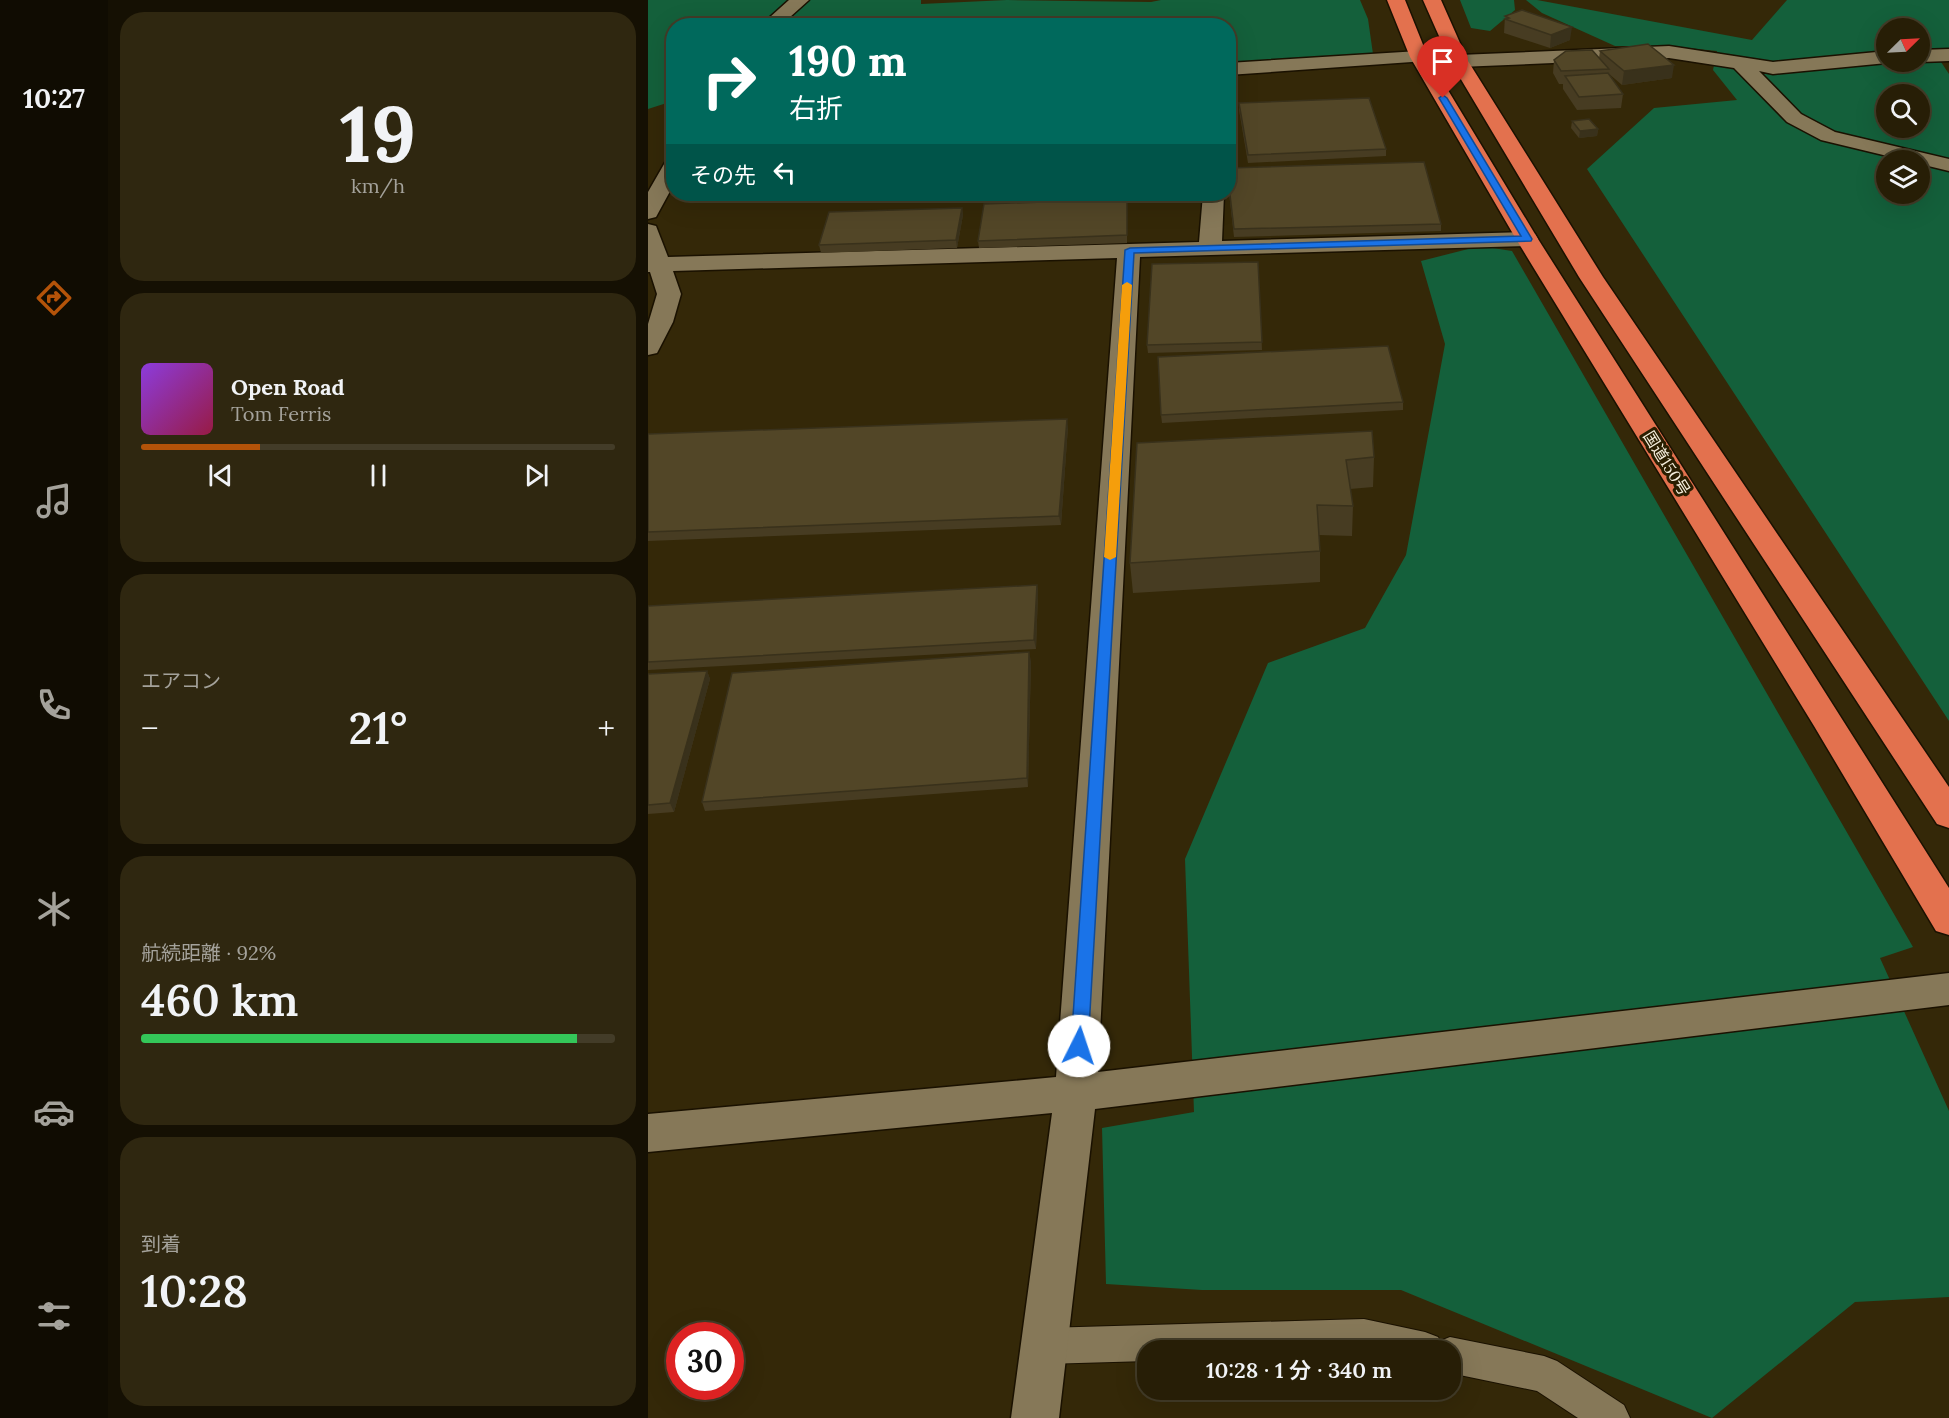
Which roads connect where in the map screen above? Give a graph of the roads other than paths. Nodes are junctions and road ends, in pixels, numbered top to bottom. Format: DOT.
graph roads {
  1 [pos="800,0"];
  2 [pos="1396,0"];
  3 [pos="1432,0"];
  4 [pos="779,18"];
  5 [pos="1949,55"];
  6 [pos="1930,56"];
  7 [pos="1419,57"];
  8 [pos="1876,57"];
  9 [pos="1460,61"];
  10 [pos="1740,63"];
  11 [pos="1236,68"];
  12 [pos="1949,165"];
  13 [pos="666,178"];
  14 [pos="1213,201"];
  15 [pos="648,212"];
  16 [pos="648,231"];
  17 [pos="1527,239"];
  18 [pos="1210,248"];
  19 [pos="1130,250"];
  20 [pos="654,265"];
  21 [pos="648,348"];
  22 [pos="1949,815"];
  23 [pos="1949,920"];
  24 [pos="1949,989"];
  25 [pos="1076,1093"];
  26 [pos="648,1133"];
  27 [pos="1284,1340"];
  28 [pos="1374,1340"];
  29 [pos="1137,1344"];
  30 [pos="1044,1346"];
  31 [pos="1461,1357"];
  32 [pos="1035,1418"];
  33 [pos="1611,1418"];
  1 -- 4 [label="street"];
  2 -- 7 [label="highway, 国道150号"];
  3 -- 9 [label="highway"];
  5 -- 6 [label="street"];
  7 -- 11 [label="street"];
  7 -- 17 [label="highway, 国道150号"];
  8 -- 10 [label="street"];
  9 -- 10 [label="street"];
  9 -- 22 [label="highway"];
  10 -- 12 [label="street"];
  13 -- 15 [label="street"];
  14 -- 18 [label="street"];
  16 -- 20 [label="street"];
  17 -- 18 [label="street"];
  17 -- 23 [label="highway, 国道150号"];
  18 -- 19 [label="street"];
  19 -- 20 [label="street"];
  19 -- 25 [label="street"];
  20 -- 21 [label="street"];
  24 -- 25 [label="street"];
  25 -- 26 [label="street"];
  25 -- 30 [label="street"];
  27 -- 28 [label="lane"];
  29 -- 30 [label="lane"];
  30 -- 32 [label="street"];
  31 -- 33 [label="lane"];
}
